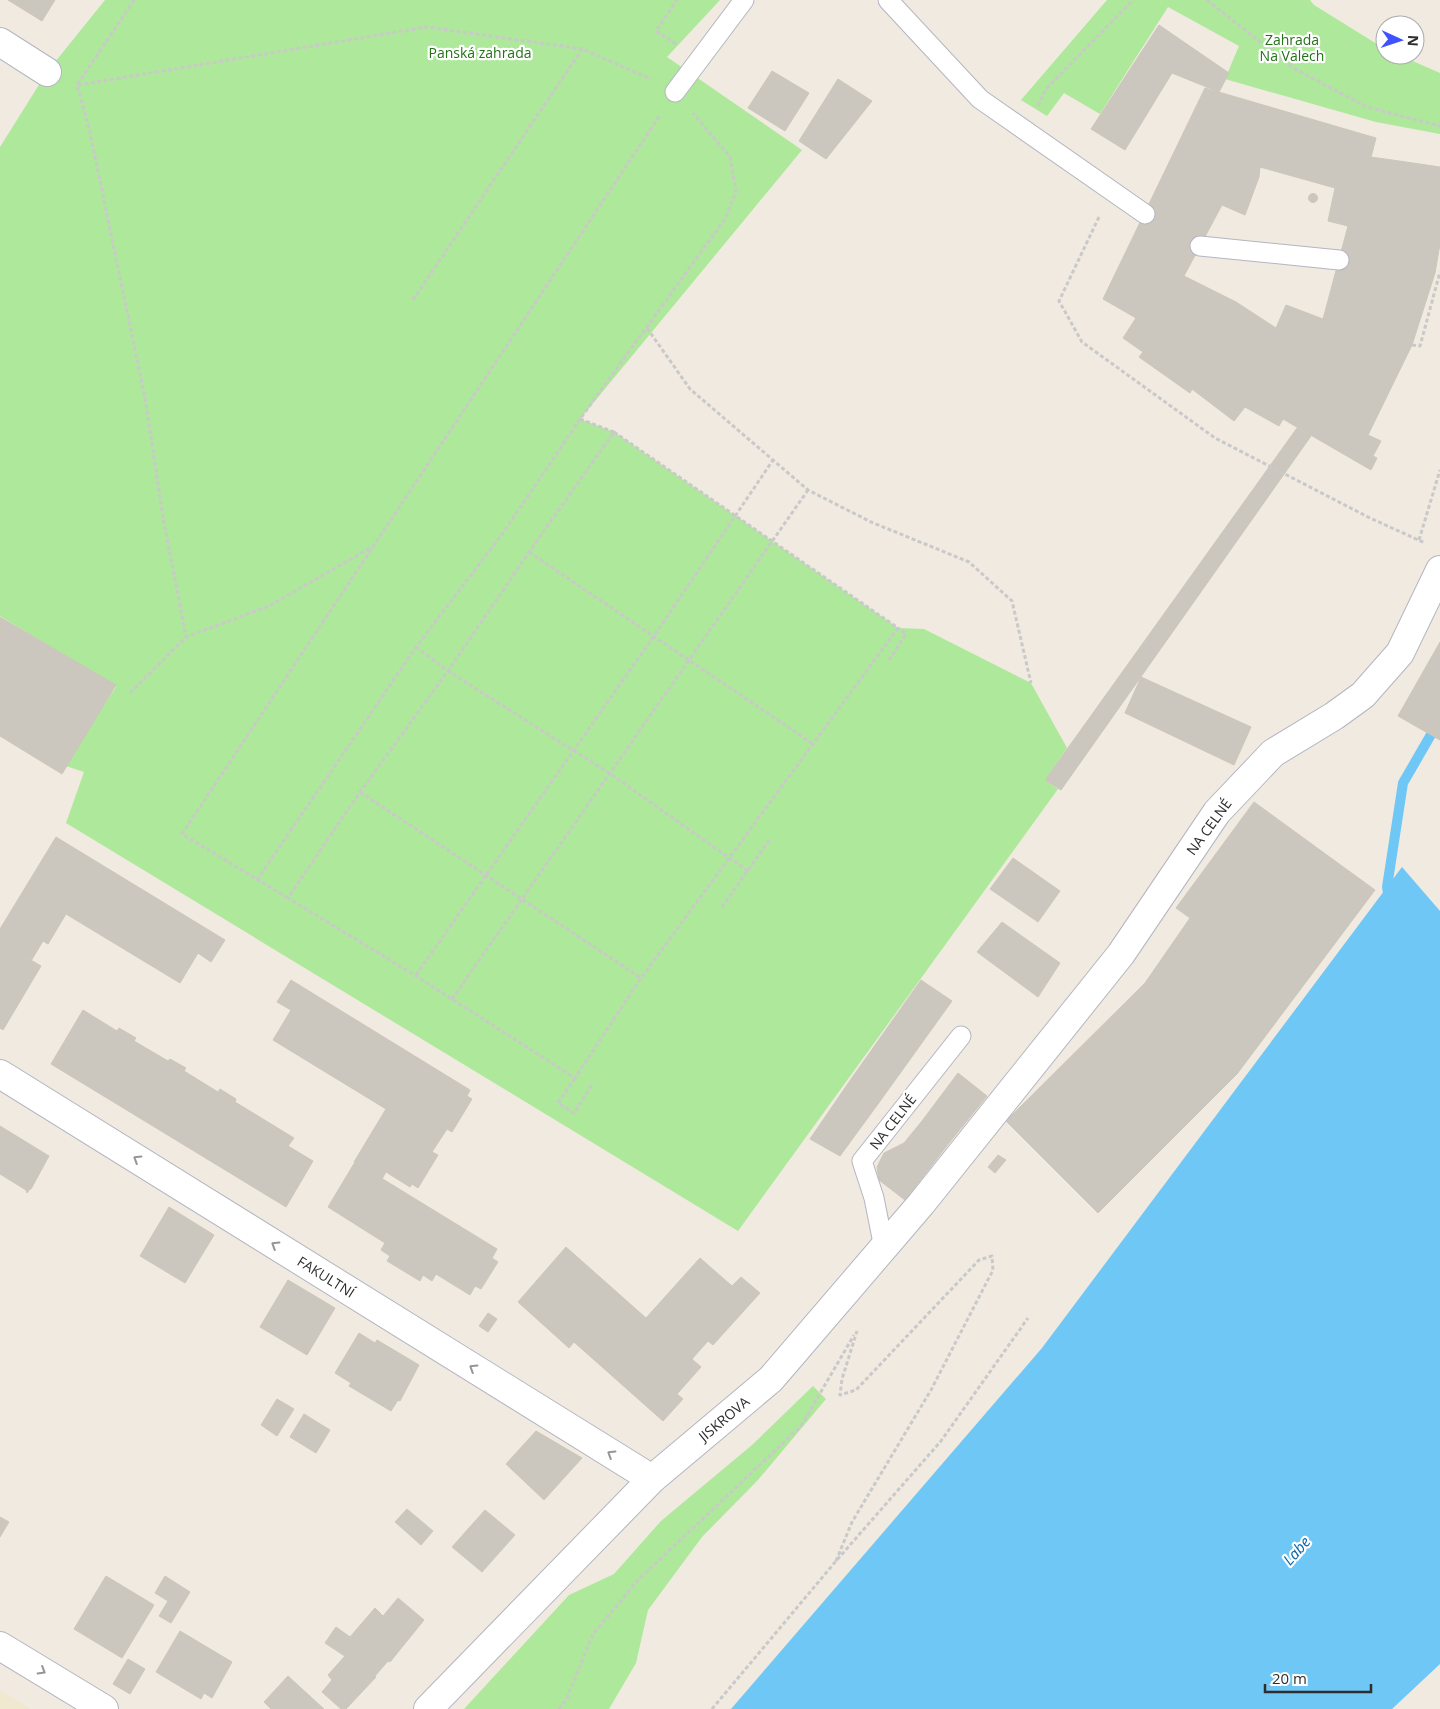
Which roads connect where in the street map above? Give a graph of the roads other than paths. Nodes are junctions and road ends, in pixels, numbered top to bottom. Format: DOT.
graph roads {
  1 [pos="744,0"];
  2 [pos="888,0"];
  3 [pos="0,42"];
  4 [pos="47,72"];
  5 [pos="675,92"];
  6 [pos="1145,214"];
  7 [pos="1200,246"];
  8 [pos="1339,260"];
  9 [pos="1436,559"];
  10 [pos="961,1036"];
  11 [pos="0,1074"];
  12 [pos="997,1109"];
  13 [pos="884,1248"];
  14 [pos="652,1479"];
  15 [pos="0,1646"];
  16 [pos="104,1709"];
  17 [pos="428,1709"];
  1 -- 5 [label="lane"];
  2 -- 6 [label="lane"];
  3 -- 4 [label="street"];
  7 -- 8 [label="lane"];
  9 -- 12 [label="street, NA CELNÉ"];
  10 -- 13 [label="lane, NA CELNÉ"];
  14 -- 11 [label="street, FAKULTNÍ, one-way"];
  12 -- 13 [label="street, JISKROVA"];
  13 -- 14 [label="street, JISKROVA"];
  14 -- 17 [label="street, JISKROVA"];
  15 -- 16 [label="street, one-way"];
}
